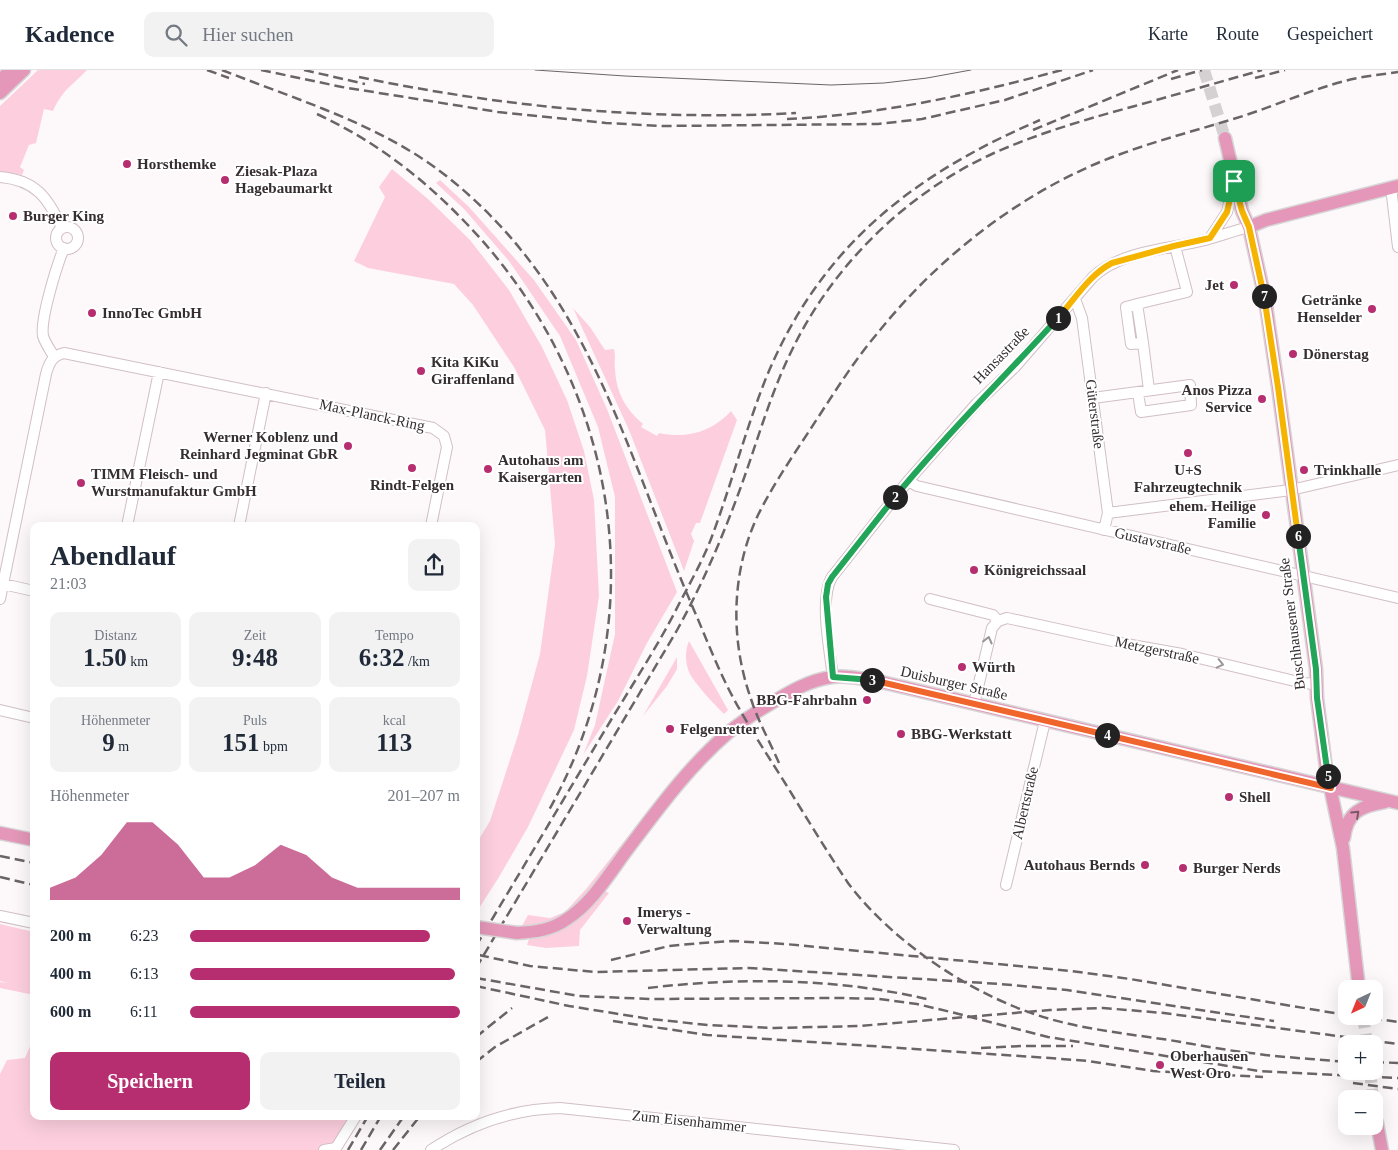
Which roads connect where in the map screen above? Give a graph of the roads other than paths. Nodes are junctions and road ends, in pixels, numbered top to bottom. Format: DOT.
graph roads {
  1 [pos="11,70"];
  2 [pos="24,70"];
  3 [pos="0,80"];
  4 [pos="0,93"];
  5 [pos="1225,138"];
  6 [pos="0,177"];
  7 [pos="1234,181"];
  8 [pos="1395,186"];
  9 [pos="1249,227"];
  10 [pos="62,228"];
  11 [pos="1210,238"];
  12 [pos="1174,246"];
  13 [pos="1398,247"];
  14 [pos="64,248"];
  15 [pos="1075,299"];
  16 [pos="54,357"];
  17 [pos="159,372"];
  18 [pos="1149,390"];
  19 [pos="266,393"];
  20 [pos="1138,393"];
  21 [pos="1093,398"];
  22 [pos="1398,465"];
  23 [pos="908,481"];
  24 [pos="1291,490"];
  25 [pos="1108,513"];
  26 [pos="128,522"];
  27 [pos="240,522"];
  28 [pos="432,522"];
  29 [pos="1104,530"];
  30 [pos="1302,576"];
  31 [pos="3,584"];
  32 [pos="30,590"];
  33 [pos="1398,598"];
  34 [pos="0,599"];
  35 [pos="930,599"];
  36 [pos="998,621"];
  37 [pos="833,677"];
  38 [pos="1316,684"];
  39 [pos="974,704"];
  40 [pos="0,710"];
  41 [pos="30,717"];
  42 [pos="1045,721"];
  43 [pos="1331,788"];
  44 [pos="1394,802"];
  45 [pos="0,833"];
  46 [pos="30,839"];
  47 [pos="1343,848"];
  48 [pos="1006,885"];
  49 [pos="0,916"];
  50 [pos="30,922"];
  51 [pos="480,928"];
  52 [pos="1359,980"];
  53 [pos="354,1120"];
  54 [pos="881,1146"];
  55 [pos="324,1150"];
  56 [pos="431,1150"];
  57 [pos="954,1150"];
  58 [pos="1373,1150"];
  59 [pos="1382,1150"];
  1 -- 3 [label="main road"];
  2 -- 4 [label="main road"];
  5 -- 7 [label="main road, Buschhausener Straße"];
  6 -- 10 [label="street"];
  7 -- 9 [label="main road, Buschhausener Straße"];
  7 -- 11 [label="street"];
  8 -- 9 [label="main road, Hansastraße"];
  8 -- 13 [label="street"];
  9 -- 11 [label="street, Hansastraße"];
  9 -- 24 [label="main road, Buschhausener Straße"];
  10 -- 14 [label="street"];
  10 -- 14 [label="street"];
  11 -- 12 [label="street, Hansastraße"];
  12 -- 15 [label="street, Hansastraße"];
  12 -- 18 [label="street"];
  14 -- 16 [label="street"];
  15 -- 21 [label="street, Güterstraße"];
  15 -- 23 [label="street, Hansastraße"];
  16 -- 17 [label="street, Max-Planck-Ring"];
  16 -- 31 [label="street"];
  17 -- 19 [label="street, Max-Planck-Ring"];
  17 -- 26 [label="street"];
  18 -- 20 [label="street"];
  18 -- 20 [label="street"];
  19 -- 27 [label="street"];
  19 -- 28 [label="street, Max-Planck-Ring"];
  20 -- 21 [label="street"];
  21 -- 25 [label="street, Güterstraße"];
  22 -- 24 [label="street"];
  23 -- 29 [label="street, Gustavstraße"];
  23 -- 37 [label="street, Hansastraße"];
  24 -- 25 [label="street"];
  24 -- 30 [label="main road, Buschhausener Straße"];
  25 -- 29 [label="street, Güterstraße"];
  29 -- 30 [label="street, Gustavstraße"];
  30 -- 33 [label="street, Gustavstraße"];
  30 -- 38 [label="main road, Buschhausener Straße"];
  31 -- 32 [label="street"];
  31 -- 34 [label="street"];
  35 -- 36 [label="street, Metzgerstraße"];
  36 -- 38 [label="street, Metzgerstraße, one-way"];
  39 -- 36 [label="street, one-way"];
  37 -- 39 [label="main road, Duisburger Straße"];
  37 -- 51 [label="main road, Duisburger Straße, bridge"];
  38 -- 43 [label="main road, Buschhausener Straße"];
  39 -- 42 [label="main road, Duisburger Straße"];
  40 -- 41 [label="street"];
  42 -- 43 [label="main road, Duisburger Straße"];
  42 -- 48 [label="street, Albertstraße"];
  43 -- 44 [label="main road, Duisburger Straße"];
  43 -- 47 [label="main road, Buschhausener Straße"];
  47 -- 44 [label="main road, one-way"];
  45 -- 46 [label="main road"];
  47 -- 52 [label="main road, Buschhausener Straße"];
  49 -- 50 [label="street"];
  53 -- 55 [label="street"];
  54 -- 56 [label="street, Zum Eisenhammer"];
  54 -- 57 [label="street, Zum Eisenhammer"];
  58 -- 59 [label="main road"];
}
